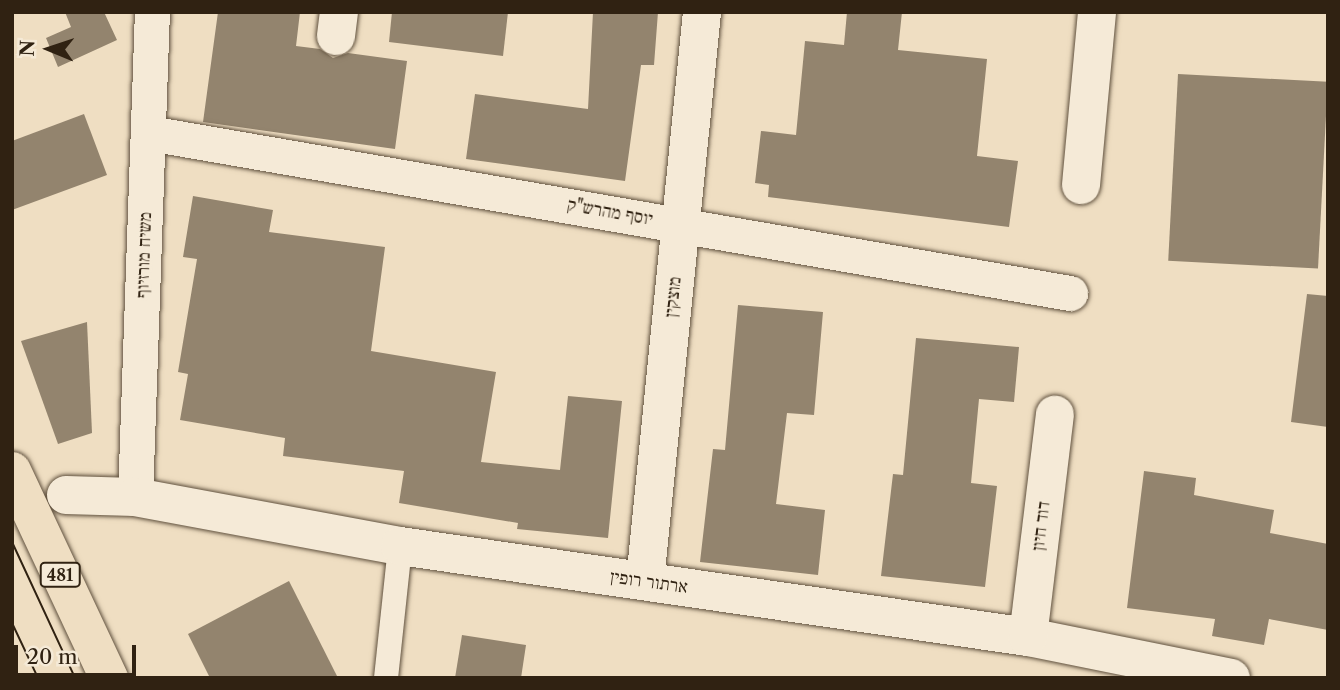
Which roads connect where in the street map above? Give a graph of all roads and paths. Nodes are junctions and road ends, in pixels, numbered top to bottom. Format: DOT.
graph roads {
  1 [pos="152,12"];
  2 [pos="702,12"];
  3 [pos="1097,12"];
  4 [pos="149,132"];
  5 [pos="1081,185"];
  6 [pos="681,224"];
  7 [pos="1070,293"];
  8 [pos="1055,415"];
  9 [pos="12,471"];
  10 [pos="66,495"];
  11 [pos="135,497"];
  12 [pos="400,545"];
  13 [pos="645,581"];
  14 [pos="1028,637"];
  15 [pos="109,678"];
  16 [pos="386,678"];
  17 [pos="1231,678"];
  1 -- 4 [label="street, משיח מורזיוף"];
  2 -- 6 [label="street, מוצקין"];
  3 -- 5 [label="street"];
  4 -- 6 [label="street, יוסף מהרש\"ק"];
  4 -- 11 [label="street, משיח מורזיוף"];
  6 -- 7 [label="street, יוסף מהרש\"ק"];
  6 -- 13 [label="street, מוצקין"];
  8 -- 14 [label="street, דוד חיון"];
  9 -- 15 [label="main road, 481"];
  10 -- 11 [label="street, ארתור רופין"];
  11 -- 12 [label="street, ארתור רופין"];
  12 -- 13 [label="street, ארתור רופין"];
  12 -- 16 [label="lane"];
  13 -- 14 [label="street, ארתור רופין"];
  14 -- 17 [label="street, ארתור רופין"];
}
